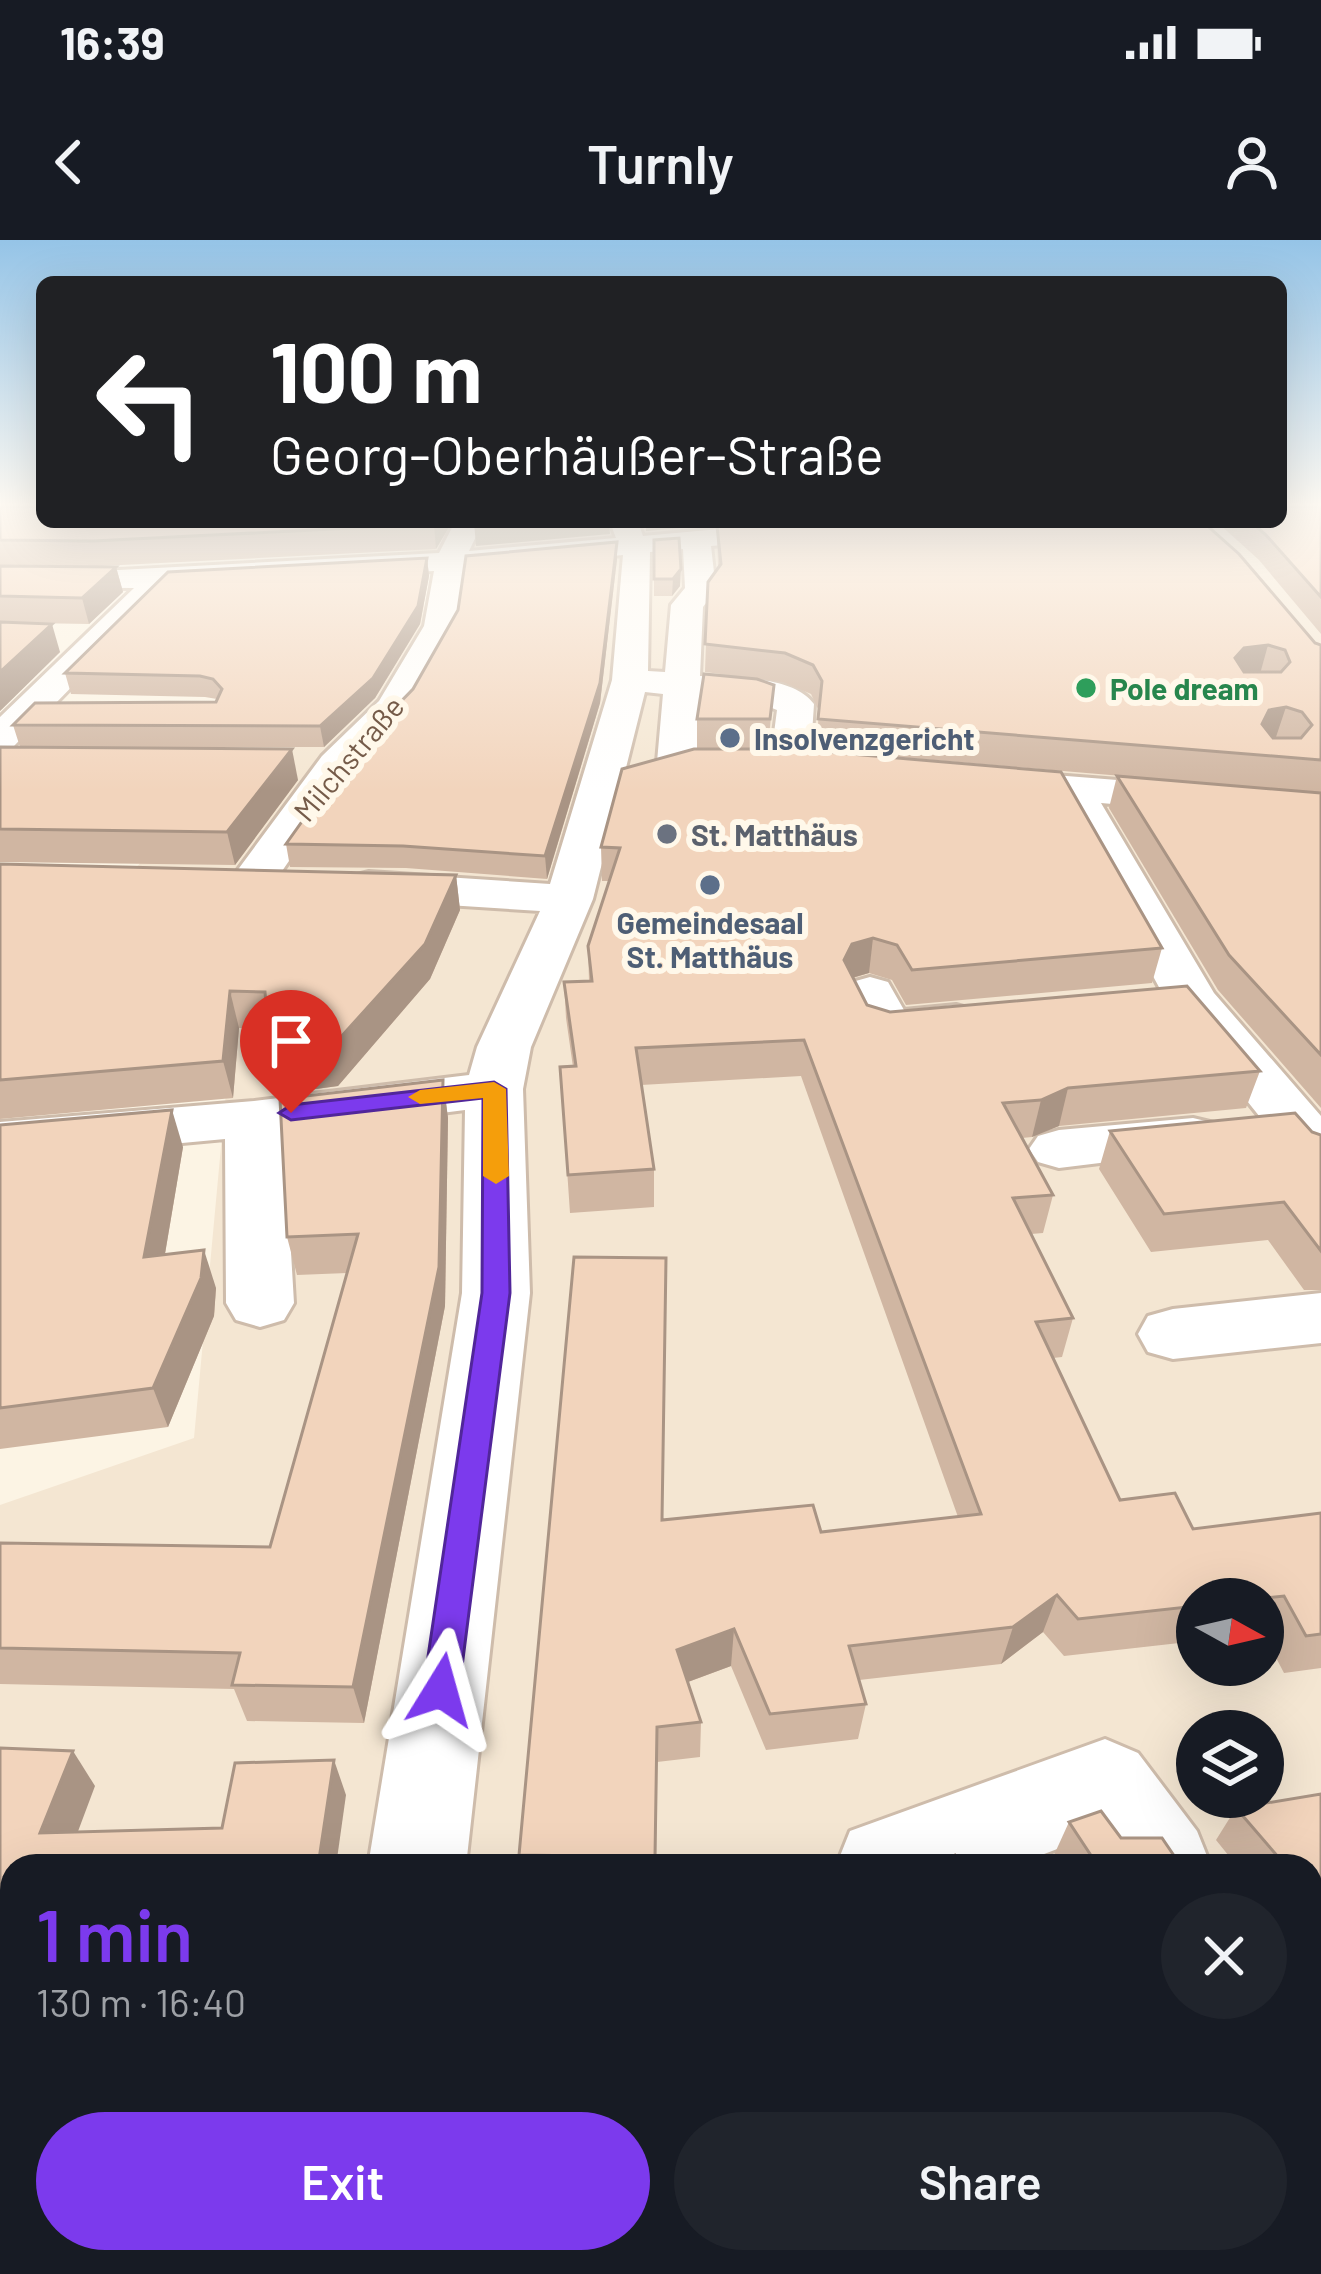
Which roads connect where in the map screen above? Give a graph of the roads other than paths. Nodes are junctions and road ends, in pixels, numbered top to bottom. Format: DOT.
graph roads {
  1 [pos="150,601"];
  2 [pos="444,601"];
  3 [pos="630,601"];
  4 [pos="691,601"];
  5 [pos="45,637"];
  6 [pos="101,640"];
  7 [pos="630,680"];
  8 [pos="684,683"];
  9 [pos="31,708"];
  10 [pos="92,710"];
  11 [pos="0,738"];
  12 [pos="748,763"];
  13 [pos="610,764"];
  14 [pos="790,764"];
  15 [pos="835,767"];
  16 [pos="945,777"];
  17 [pos="1072,789"];
  18 [pos="1321,809"];
  19 [pos="569,899"];
  20 [pos="870,993"];
  21 [pos="1004,1017"];
  22 [pos="499,1068"];
  23 [pos="226,1121"];
  24 [pos="1309,1140"];
  25 [pos="0,1141"];
  26 [pos="1059,1149"];
  27 [pos="260,1303"];
  28 [pos="1321,1318"];
  29 [pos="1173,1334"];
  30 [pos="419,1854"];
  31 [pos="918,1854"];
  32 [pos="1154,1854"];
  1 -- 6 [label="street"];
  2 -- 19 [label="street, Milchstraße"];
  3 -- 7 [label="street"];
  4 -- 8 [label="street"];
  5 -- 6 [label="street"];
  6 -- 9 [label="street"];
  7 -- 8 [label="street"];
  7 -- 13 [label="street"];
  8 -- 13 [label="street"];
  8 -- 14 [label="street"];
  9 -- 10 [label="street"];
  9 -- 11 [label="street"];
  12 -- 14 [label="street"];
  13 -- 19 [label="street"];
  14 -- 15 [label="street"];
  16 -- 17 [label="street"];
  17 -- 18 [label="street"];
  17 -- 24 [label="street"];
  19 -- 22 [label="street"];
  20 -- 21 [label="street"];
  22 -- 23 [label="street"];
  22 -- 30 [label="street"];
  23 -- 25 [label="street"];
  23 -- 27 [label="street"];
  24 -- 26 [label="street"];
  28 -- 29 [label="street"];
  31 -- 32 [label="street"];
}
